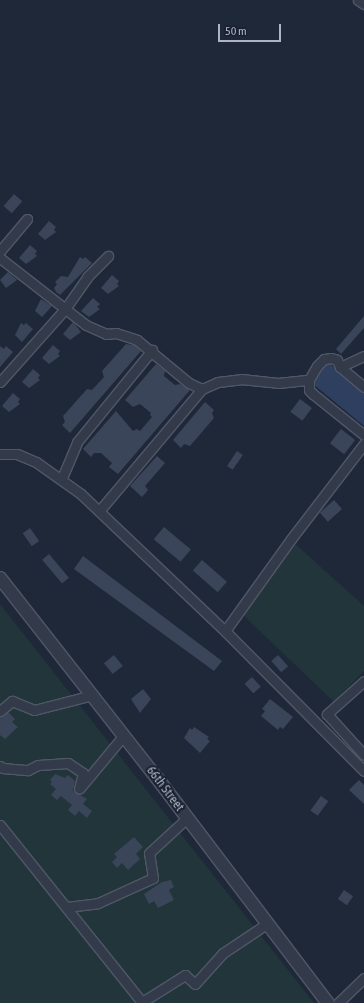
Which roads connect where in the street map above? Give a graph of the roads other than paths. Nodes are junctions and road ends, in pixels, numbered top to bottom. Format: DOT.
graph roads {
  1 [pos="358,0"];
  2 [pos="364,4"];
  3 [pos="26,219"];
  4 [pos="0,251"];
  5 [pos="108,256"];
  6 [pos="0,258"];
  7 [pos="65,309"];
  8 [pos="152,350"];
  9 [pos="364,356"];
  10 [pos="340,366"];
  11 [pos="309,380"];
  12 [pos="0,382"];
  13 [pos="364,387"];
  14 [pos="202,389"];
  15 [pos="364,435"];
  16 [pos="364,444"];
  17 [pos="0,454"];
  18 [pos="62,478"];
  19 [pos="100,510"];
  20 [pos="0,578"];
  21 [pos="225,631"];
  22 [pos="364,681"];
  23 [pos="93,695"];
  24 [pos="0,711"];
  25 [pos="124,735"];
  26 [pos="364,755"];
  27 [pos="0,766"];
  28 [pos="364,771"];
  29 [pos="187,818"];
  30 [pos="0,825"];
  31 [pos="67,907"];
  32 [pos="268,923"];
  33 [pos="364,978"];
  34 [pos="328,1003"];
  35 [pos="338,1003"];
  1 -- 2 [label="street"];
  3 -- 4 [label="street"];
  5 -- 7 [label="street"];
  6 -- 7 [label="street"];
  7 -- 8 [label="street"];
  7 -- 12 [label="street"];
  8 -- 14 [label="street"];
  8 -- 18 [label="street"];
  9 -- 10 [label="street"];
  10 -- 11 [label="street"];
  10 -- 13 [label="street"];
  11 -- 14 [label="street"];
  11 -- 15 [label="street"];
  14 -- 19 [label="street"];
  16 -- 21 [label="street"];
  17 -- 18 [label="street"];
  18 -- 19 [label="street"];
  19 -- 21 [label="street"];
  20 -- 23 [label="street, 66th Street"];
  21 -- 28 [label="street"];
  22 -- 26 [label="street"];
  23 -- 24 [label="street"];
  23 -- 25 [label="street, 66th Street"];
  25 -- 27 [label="street"];
  25 -- 29 [label="street, 66th Street"];
  29 -- 31 [label="street"];
  29 -- 32 [label="street, 66th Street"];
  30 -- 31 [label="street"];
  31 -- 32 [label="street"];
  32 -- 34 [label="street, 66th Street"];
  33 -- 35 [label="street"];
}
